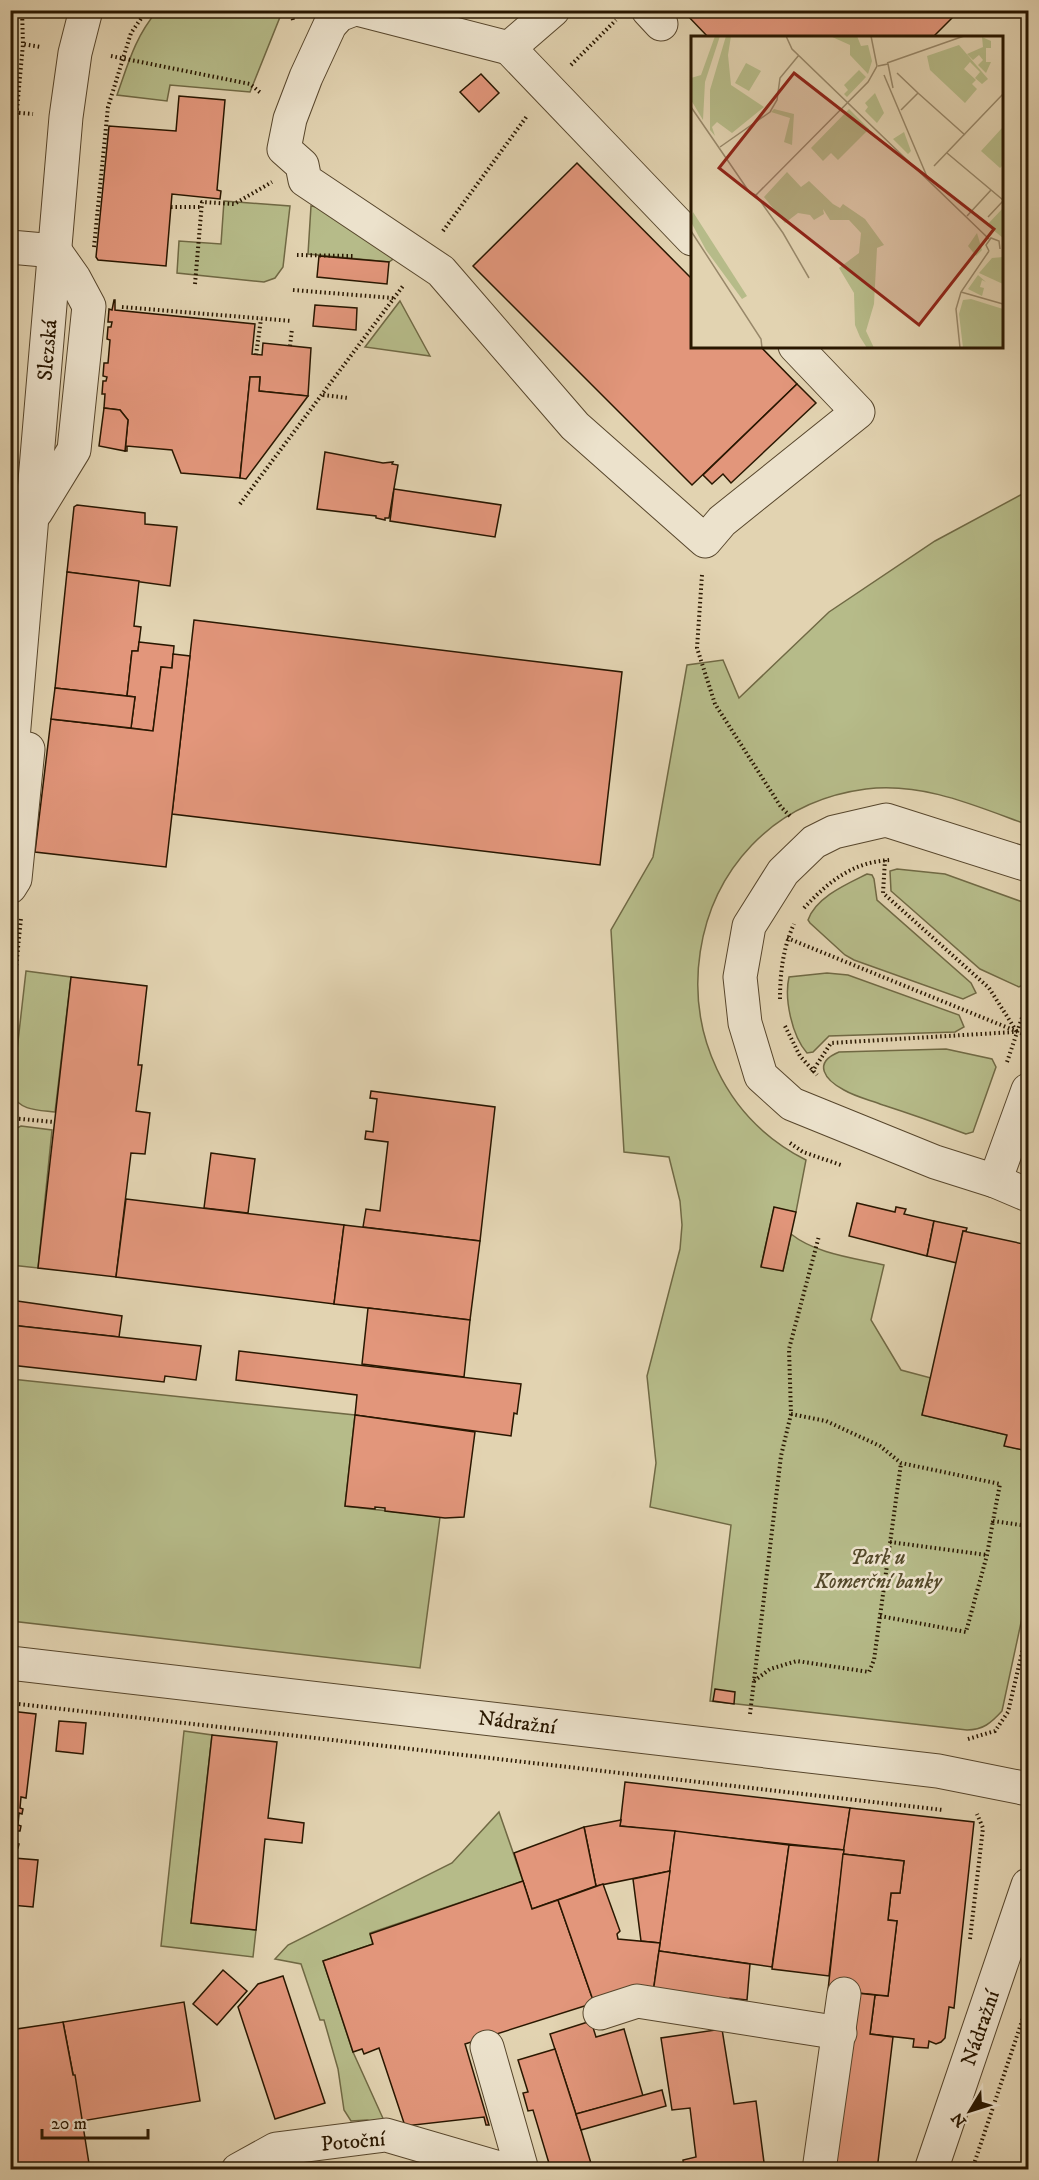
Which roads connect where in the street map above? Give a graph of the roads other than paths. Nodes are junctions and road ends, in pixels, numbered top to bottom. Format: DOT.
graph roads {
  1 [pos="86,10"];
  2 [pos="352,10"];
  3 [pos="361,10"];
  4 [pos="553,10"];
  5 [pos="509,48"];
  6 [pos="691,237"];
  7 [pos="10,247"];
  8 [pos="55,251"];
  9 [pos="797,348"];
  10 [pos="16,687"];
  11 [pos="10,774"];
  12 [pos="1029,865"];
  13 [pos="10,887"];
  14 [pos="1029,1090"];
  15 [pos="995,1181"];
  16 [pos="1029,1195"];
  17 [pos="10,1663"];
  18 [pos="1027,1789"];
  19 [pos="1029,1886"];
  20 [pos="844,1994"];
  21 [pos="600,2013"];
  22 [pos="840,2033"];
  23 [pos="487,2047"];
  24 [pos="238,2169"];
  25 [pos="506,2169"];
  26 [pos="522,2169"];
  27 [pos="819,2169"];
  28 [pos="930,2169"];
  1 -- 8 [label="street, Slezská"];
  2 -- 9 [label="street"];
  3 -- 5 [label="street"];
  4 -- 5 [label="street"];
  5 -- 6 [label="street"];
  7 -- 8 [label="street"];
  8 -- 10 [label="street, Slezská"];
  10 -- 11 [label="street, Slezská"];
  10 -- 13 [label="street"];
  12 -- 15 [label="street"];
  14 -- 15 [label="street"];
  15 -- 16 [label="street"];
  17 -- 18 [label="street, Nádražní"];
  19 -- 28 [label="street, Nádražní"];
  20 -- 22 [label="street"];
  21 -- 22 [label="street"];
  22 -- 27 [label="street"];
  23 -- 26 [label="street"];
  24 -- 25 [label="street, Potoční"];
}
